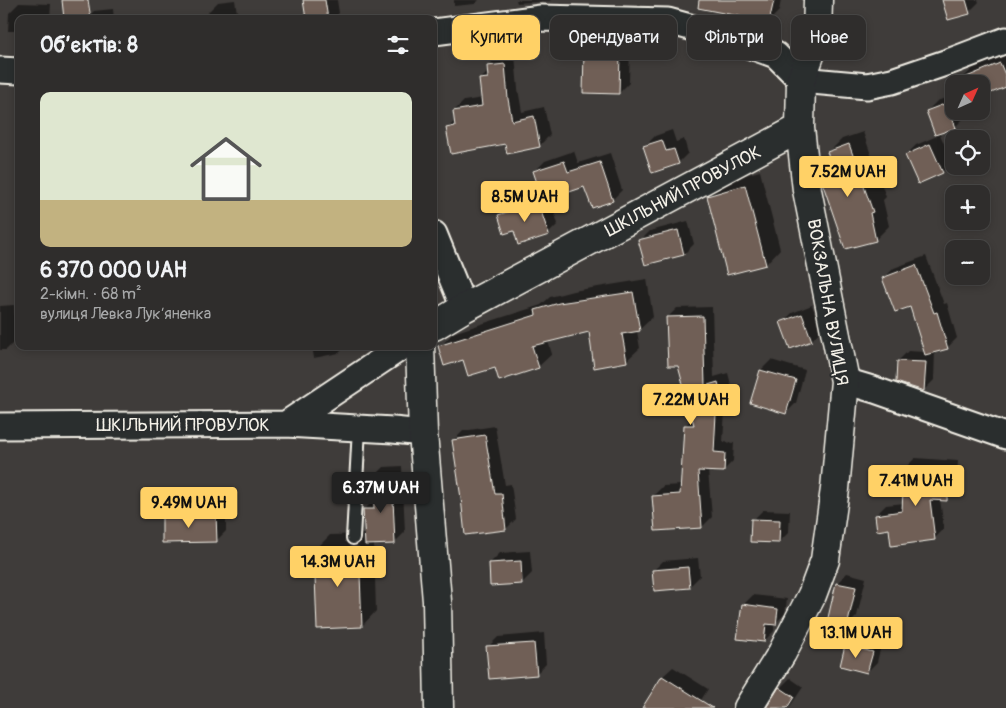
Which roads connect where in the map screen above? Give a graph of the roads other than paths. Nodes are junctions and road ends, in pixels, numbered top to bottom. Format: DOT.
graph roads {
  1 [pos="818,0"];
  2 [pos="437,32"];
  3 [pos="1006,40"];
  4 [pos="0,70"];
  5 [pos="15,71"];
  6 [pos="801,80"];
  7 [pos="800,128"];
  8 [pos="437,241"];
  9 [pos="464,308"];
  10 [pos="437,324"];
  11 [pos="397,350"];
  12 [pos="420,350"];
  13 [pos="845,382"];
  14 [pos="286,424"];
  15 [pos="0,426"];
  16 [pos="360,428"];
  17 [pos="423,434"];
  18 [pos="1006,436"];
  19 [pos="353,538"];
  20 [pos="438,708"];
  21 [pos="748,708"];
  1 -- 6 [label="street, ВОКЗАЛЬНА ВУЛИЦЯ"];
  2 -- 6 [label="street"];
  3 -- 6 [label="street"];
  4 -- 5 [label="street"];
  6 -- 7 [label="street, ВОКЗАЛЬНА ВУЛИЦЯ"];
  7 -- 9 [label="street, ШКІЛЬНИЙ ПРОВУЛОК"];
  7 -- 13 [label="street, ВОКЗАЛЬНА ВУЛИЦЯ"];
  8 -- 9 [label="street"];
  9 -- 10 [label="street, ШКІЛЬНИЙ ПРОВУЛОК"];
  11 -- 14 [label="street, ШКІЛЬНИЙ ПРОВУЛОК"];
  12 -- 17 [label="street"];
  13 -- 18 [label="street"];
  13 -- 21 [label="street, ВОКЗАЛЬНА ВУЛИЦЯ"];
  14 -- 15 [label="street, ШКІЛЬНИЙ ПРОВУЛОК"];
  14 -- 16 [label="street"];
  16 -- 17 [label="street"];
  16 -- 19 [label="lane"];
  17 -- 20 [label="street"];
}
